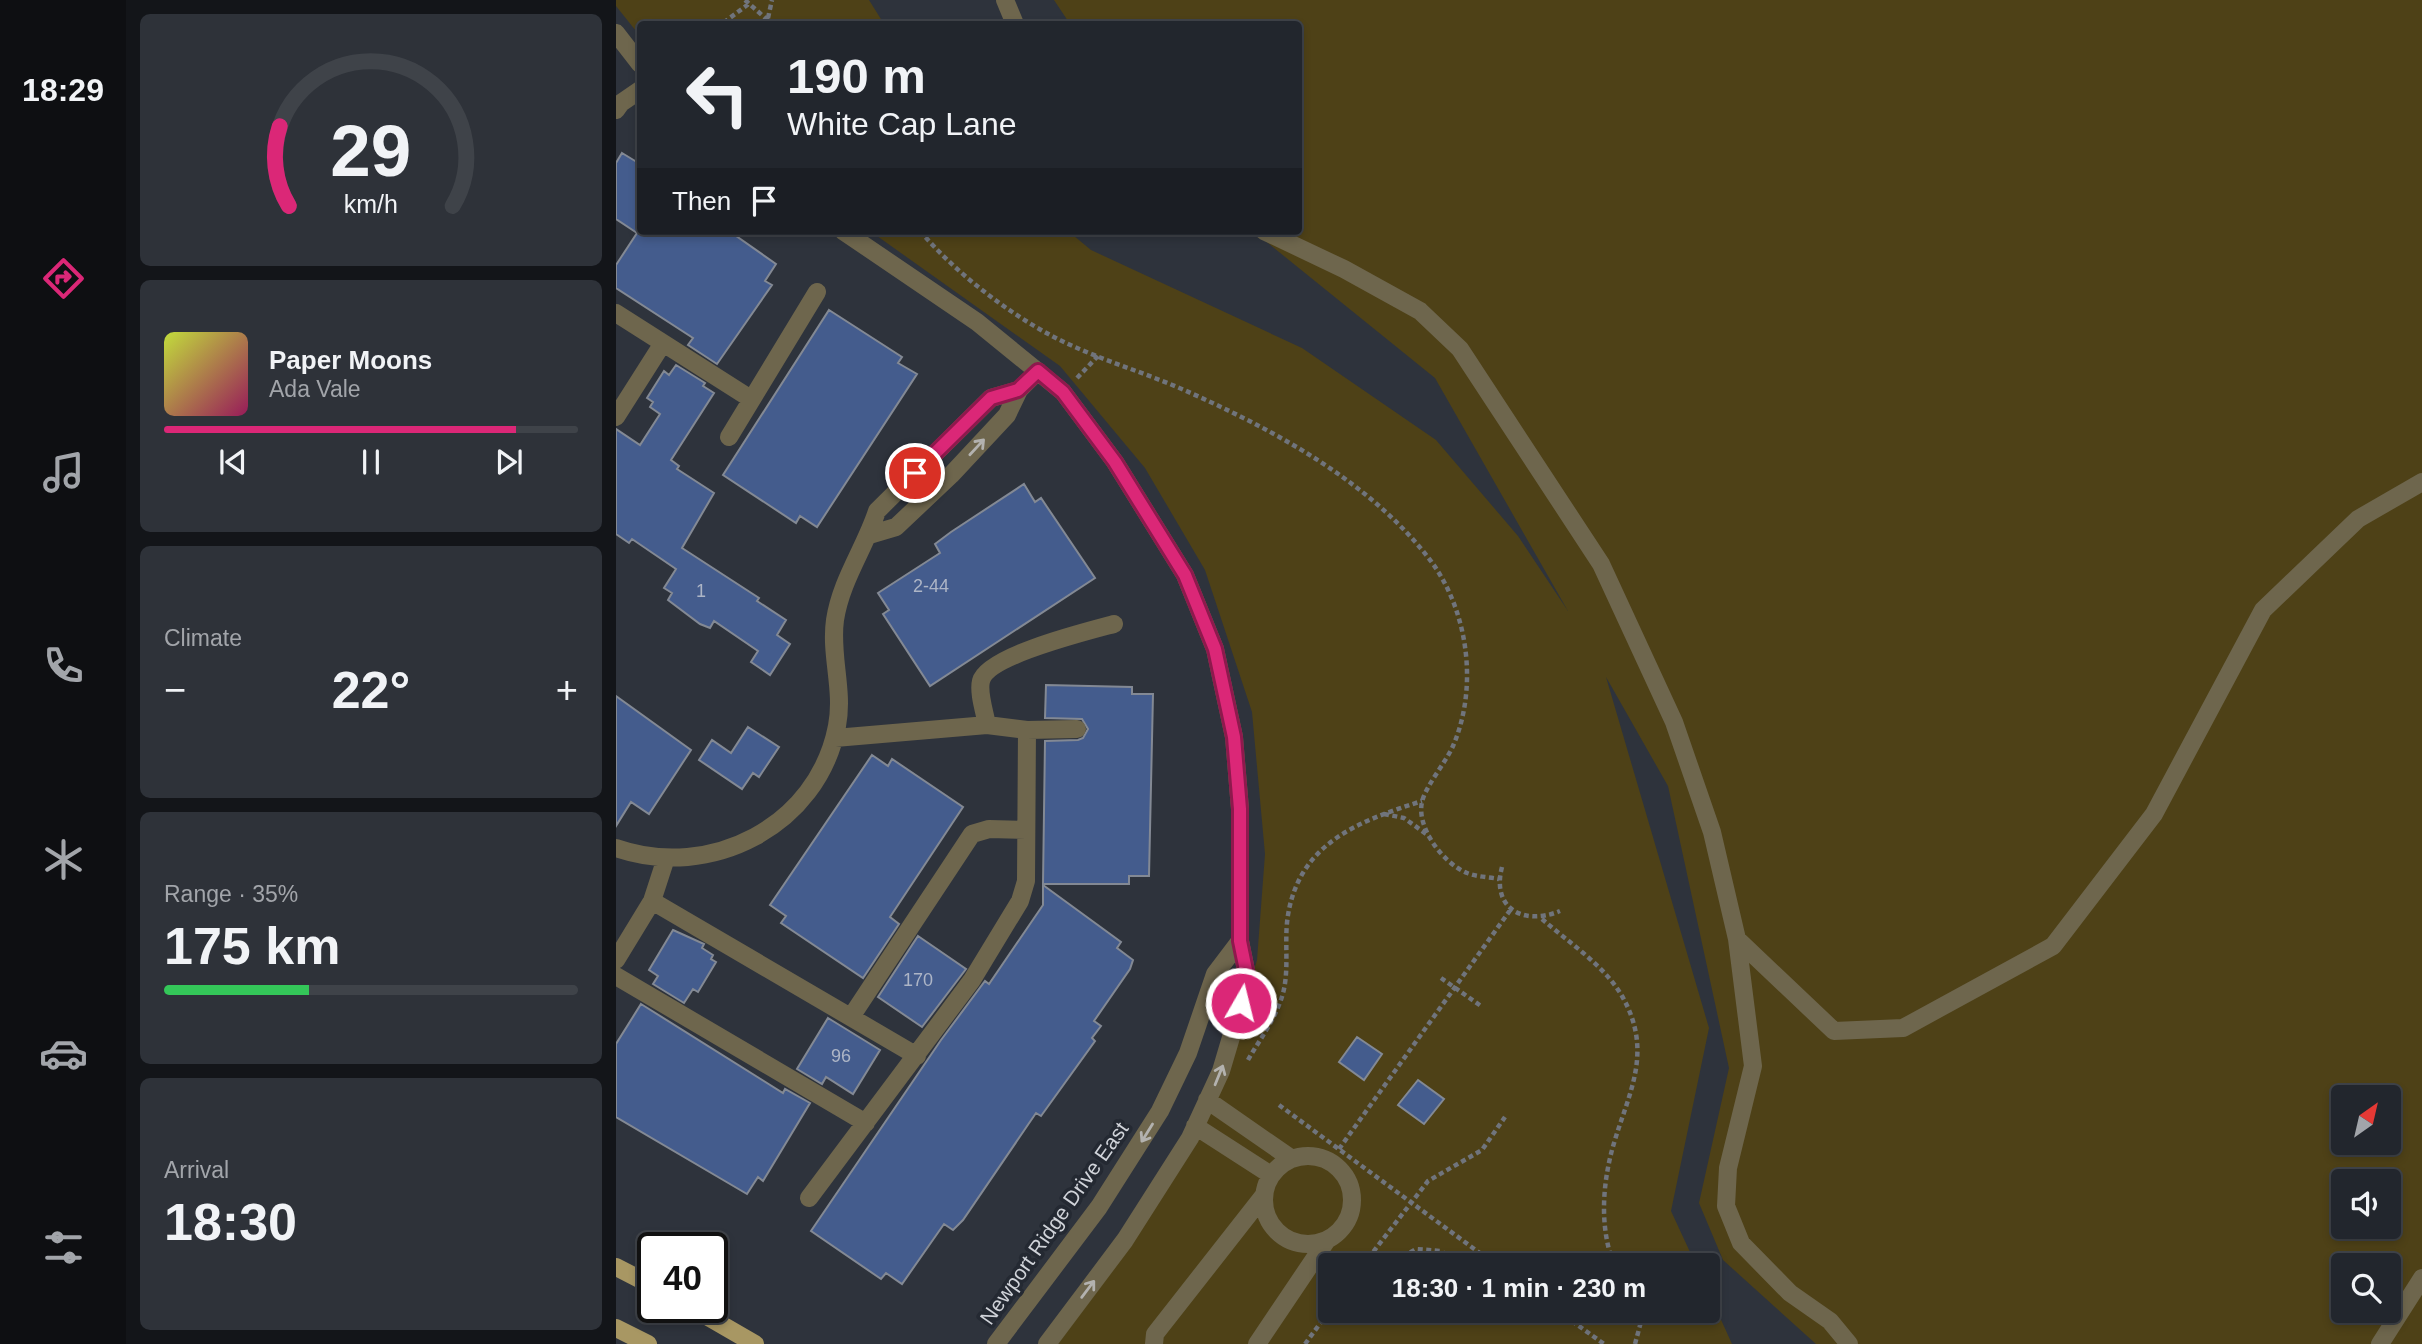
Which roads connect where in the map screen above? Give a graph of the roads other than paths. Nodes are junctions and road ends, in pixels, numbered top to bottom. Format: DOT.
graph roads {
  1 [pos="1005,0"];
  2 [pos="1014,21"];
  3 [pos="616,33"];
  4 [pos="637,60"];
  5 [pos="637,92"];
  6 [pos="618,106"];
  7 [pos="849,235"];
  8 [pos="1273,235"];
  9 [pos="817,292"];
  10 [pos="616,313"];
  11 [pos="663,343"];
  12 [pos="1038,371"];
  13 [pos="1018,390"];
  14 [pos="751,399"];
  15 [pos="616,417"];
  16 [pos="729,437"];
  17 [pos="2422,482"];
  18 [pos="869,535"];
  19 [pos="1114,624"];
  20 [pos="986,725"];
  21 [pos="1077,729"];
  22 [pos="1027,730"];
  23 [pos="835,738"];
  24 [pos="1026,830"];
  25 [pos="616,848"];
  26 [pos="666,858"];
  27 [pos="652,901"];
  28 [pos="1737,939"];
  29 [pos="1240,941"];
  30 [pos="616,960"];
  31 [pos="616,976"];
  32 [pos="851,1017"];
  33 [pos="917,1056"];
  34 [pos="1208,1100"];
  35 [pos="866,1123"];
  36 [pos="1195,1126"];
  37 [pos="1292,1159"];
  38 [pos="1271,1175"];
  39 [pos="1264,1195"];
  40 [pos="809,1198"];
  41 [pos="1327,1240"];
  42 [pos="616,1267"];
  43 [pos="637,1278"];
  44 [pos="2422,1278"];
  45 [pos="719,1323"];
  46 [pos="616,1328"];
  47 [pos="648,1344"];
  48 [pos="755,1344"];
  49 [pos="996,1344"];
  50 [pos="1047,1344"];
  51 [pos="1154,1344"];
  52 [pos="1257,1344"];
  53 [pos="1849,1344"];
  54 [pos="2380,1344"];
  1 -- 2 [label="street"];
  3 -- 4 [label="street"];
  5 -- 6 [label="street"];
  7 -- 12 [label="street"];
  8 -- 28 [label="street"];
  9 -- 14 [label="street"];
  10 -- 11 [label="street"];
  11 -- 14 [label="street"];
  11 -- 15 [label="street"];
  12 -- 13 [label="street"];
  12 -- 29 [label="street"];
  18 -- 13 [label="street, one-way"];
  13 -- 18 [label="street"];
  14 -- 16 [label="street"];
  17 -- 28 [label="street"];
  18 -- 23 [label="street"];
  19 -- 20 [label="street"];
  20 -- 22 [label="street"];
  20 -- 23 [label="street"];
  21 -- 22 [label="street"];
  22 -- 24 [label="street"];
  23 -- 26 [label="street"];
  24 -- 32 [label="street"];
  24 -- 33 [label="street"];
  25 -- 26 [label="street"];
  26 -- 27 [label="street"];
  27 -- 30 [label="street"];
  27 -- 32 [label="street"];
  28 -- 53 [label="street"];
  34 -- 29 [label="street, one-way"];
  29 -- 49 [label="street, Newport Ridge Drive East, one-way"];
  31 -- 35 [label="street"];
  32 -- 33 [label="street"];
  33 -- 35 [label="street"];
  34 -- 36 [label="street"];
  34 -- 37 [label="street"];
  35 -- 40 [label="street"];
  36 -- 38 [label="street"];
  50 -- 36 [label="street, one-way"];
  37 -- 38 [label="street"];
  37 -- 41 [label="street"];
  38 -- 39 [label="street"];
  39 -- 41 [label="street"];
  39 -- 51 [label="street"];
  41 -- 52 [label="street"];
  42 -- 43 [label="main road"];
  44 -- 54 [label="street"];
  45 -- 48 [label="main road"];
  46 -- 47 [label="main road"];
}
